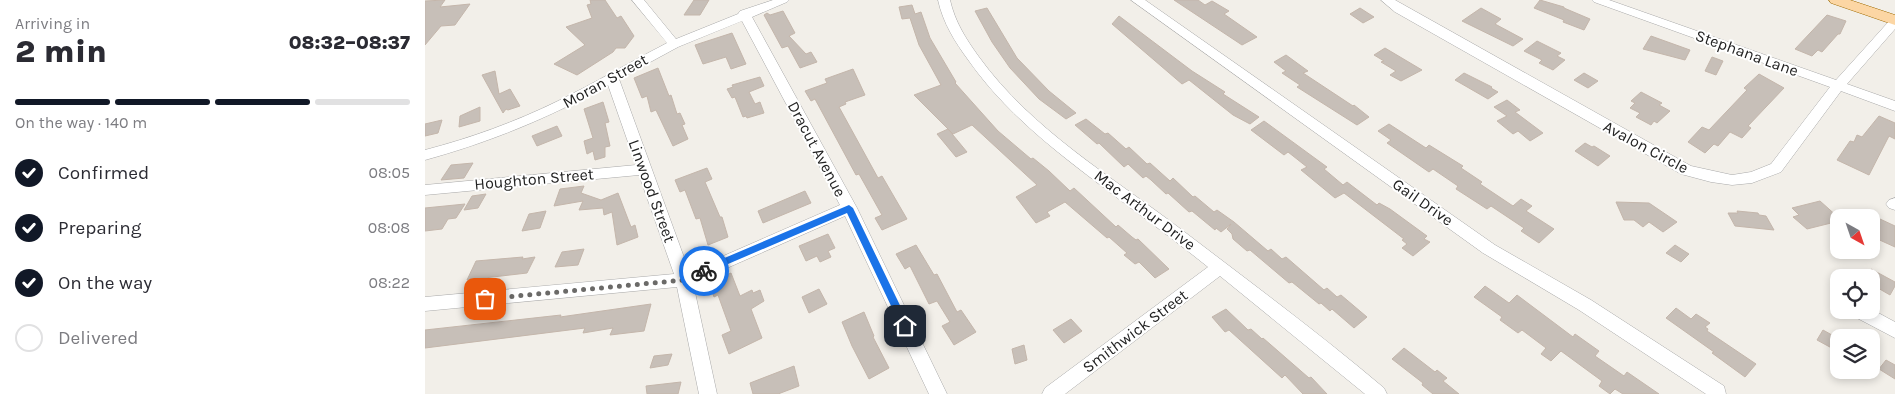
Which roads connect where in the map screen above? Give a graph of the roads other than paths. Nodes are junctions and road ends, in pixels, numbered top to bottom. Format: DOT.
graph roads {
  1 [pos="638,0"];
  2 [pos="783,0"];
  3 [pos="944,0"];
  4 [pos="1137,0"];
  5 [pos="1387,0"];
  6 [pos="1598,0"];
  7 [pos="1836,0"];
  8 [pos="744,14"];
  9 [pos="1895,21"];
  10 [pos="674,44"];
  11 [pos="612,77"];
  12 [pos="1838,86"];
  13 [pos="1895,106"];
  14 [pos="427,158"];
  15 [pos="644,169"];
  16 [pos="425,190"];
  17 [pos="849,208"];
  18 [pos="1220,267"];
  19 [pos="684,280"];
  20 [pos="425,304"];
  21 [pos="1874,319"];
  22 [pos="1895,331"];
  23 [pos="1717,392"];
  24 [pos="708,394"];
  25 [pos="938,394"];
  26 [pos="1051,394"];
  27 [pos="1378,394"];
  1 -- 10 [label="street"];
  2 -- 8 [label="street, Moran Street"];
  3 -- 18 [label="street, Mac Arthur Drive"];
  4 -- 23 [label="street, Gail Drive"];
  5 -- 12 [label="street, Avalon Circle"];
  6 -- 12 [label="street, Stephana Lane"];
  7 -- 9 [label="main road"];
  8 -- 10 [label="street, Moran Street"];
  8 -- 17 [label="street, Dracut Avenue"];
  9 -- 12 [label="street, Avalon Circle"];
  10 -- 11 [label="street, Moran Street"];
  11 -- 14 [label="street, Moran Street"];
  11 -- 15 [label="street, Linwood Street"];
  12 -- 13 [label="street, Stephana Lane"];
  15 -- 16 [label="street, Houghton Street"];
  15 -- 19 [label="street, Linwood Street"];
  17 -- 19 [label="street"];
  17 -- 25 [label="street, Dracut Avenue"];
  18 -- 26 [label="street, Smithwick Street"];
  18 -- 27 [label="street, Mac Arthur Drive"];
  19 -- 20 [label="street"];
  19 -- 24 [label="street, Linwood Street"];
  21 -- 22 [label="street"];
}
